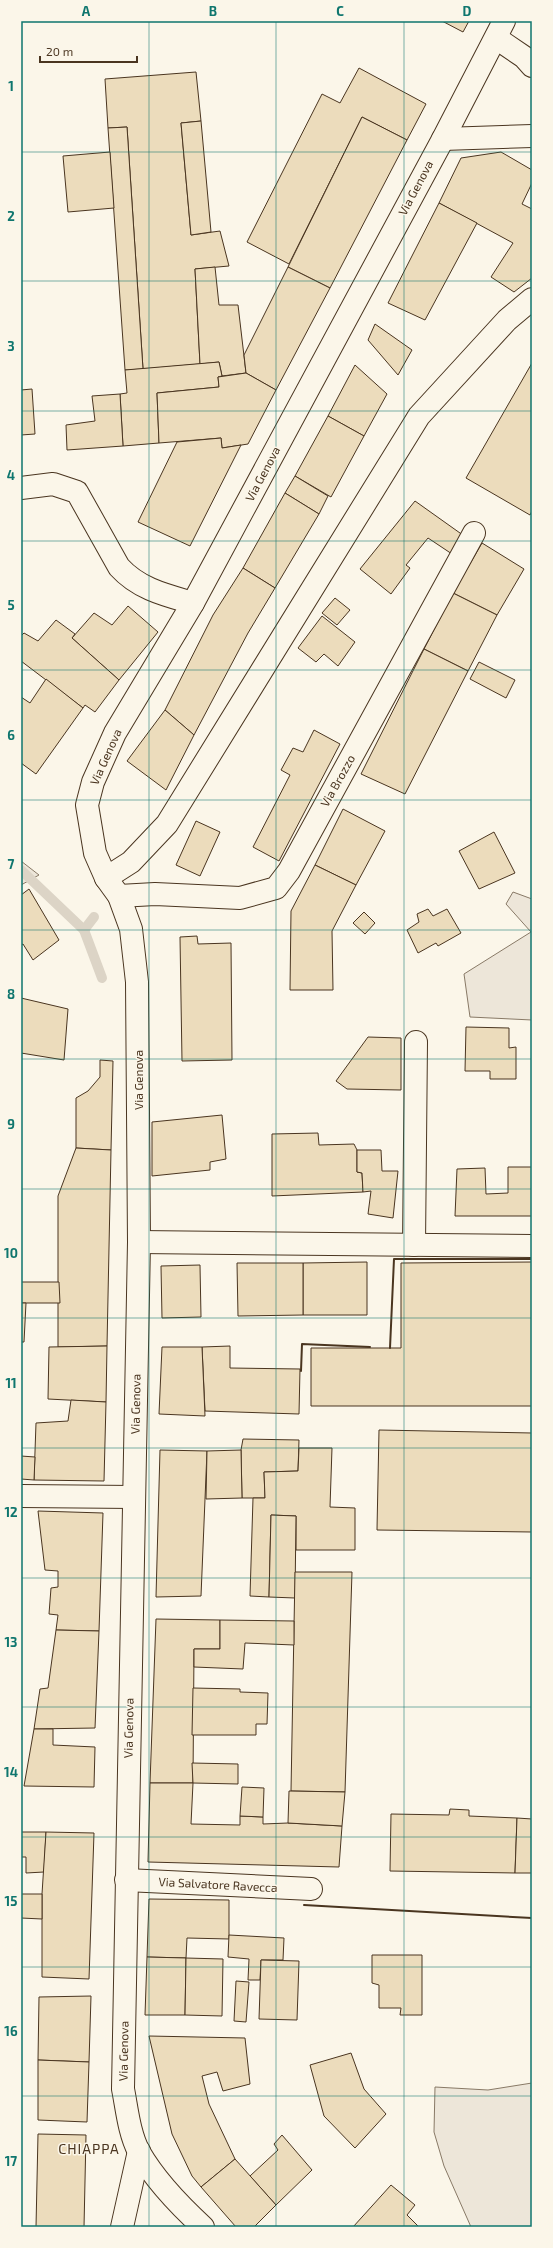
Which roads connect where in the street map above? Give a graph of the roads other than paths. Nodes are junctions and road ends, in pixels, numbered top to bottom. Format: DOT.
graph roads {
  1 [pos="500,29"];
  2 [pos="532,66"];
  3 [pos="532,136"];
  4 [pos="443,139"];
  5 [pos="532,299"];
  6 [pos="21,488"];
  7 [pos="474,533"];
  8 [pos="193,603"];
  9 [pos="106,878"];
  10 [pos="119,896"];
  11 [pos="416,1042"];
  12 [pos="139,1242"];
  13 [pos="414,1245"];
  14 [pos="532,1246"];
  15 [pos="21,1496"];
  16 [pos="134,1497"];
  17 [pos="126,1880"];
  18 [pos="311,1890"];
  19 [pos="139,2151"];
  20 [pos="122,2227"];
  21 [pos="203,2227"];
  1 -- 2 [label="street"];
  1 -- 4 [label="street, Via Genova"];
  3 -- 4 [label="street"];
  4 -- 8 [label="street, Via Genova"];
  5 -- 9 [label="street"];
  6 -- 8 [label="street"];
  7 -- 10 [label="street, Via Brozzo"];
  8 -- 9 [label="street, Via Genova"];
  9 -- 10 [label="street, Via Genova"];
  10 -- 12 [label="street, Via Genova"];
  11 -- 13 [label="street"];
  12 -- 13 [label="street"];
  12 -- 16 [label="street, Via Genova"];
  13 -- 14 [label="street"];
  15 -- 16 [label="street"];
  16 -- 17 [label="street, Via Genova"];
  17 -- 18 [label="street, Via Salvatore Ravecca"];
  17 -- 19 [label="street, Via Genova"];
  19 -- 20 [label="street"];
  19 -- 21 [label="street, Via Genova"];
}
